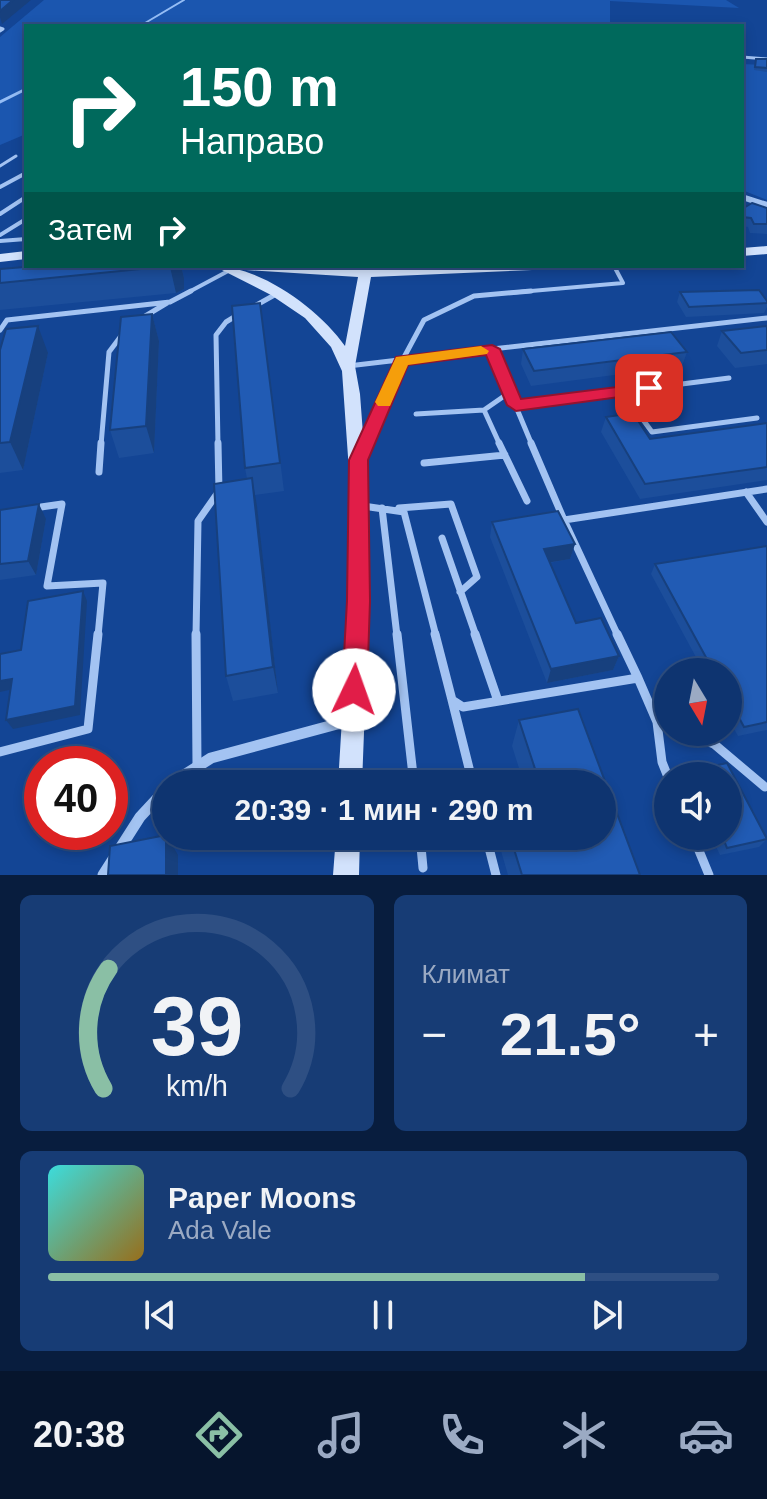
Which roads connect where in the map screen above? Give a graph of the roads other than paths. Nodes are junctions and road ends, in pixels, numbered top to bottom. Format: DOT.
graph roads {
  1 [pos="744,57"];
  2 [pos="767,59"];
  3 [pos="16,156"];
  4 [pos="0,166"];
  5 [pos="24,174"];
  6 [pos="0,187"];
  7 [pos="24,198"];
  8 [pos="744,198"];
  9 [pos="767,205"];
  10 [pos="0,214"];
  11 [pos="24,220"];
  12 [pos="0,238"];
  13 [pos="24,239"];
  14 [pos="24,255"];
  15 [pos="0,258"];
  16 [pos="230,268"];
  17 [pos="234,268"];
  18 [pos="251,268"];
  19 [pos="464,268"];
  20 [pos="615,268"];
  21 [pos="430,269"];
  22 [pos="365,274"];
  23 [pos="279,292"];
  24 [pos="170,302"];
  25 [pos="767,318"];
  26 [pos="0,330"];
  27 [pos="492,349"];
  28 [pos="402,361"];
  29 [pos="348,366"];
  30 [pos="729,378"];
  31 [pos="622,391"];
  32 [pos="510,392"];
  33 [pos="516,405"];
  34 [pos="484,410"];
  35 [pos="416,414"];
  36 [pos="757,418"];
  37 [pos="505,455"];
  38 [pos="359,460"];
  39 [pos="424,463"];
  40 [pos="99,472"];
  41 [pos="767,489"];
  42 [pos="746,492"];
  43 [pos="527,501"];
  44 [pos="359,506"];
  45 [pos="31,508"];
  46 [pos="382,508"];
  47 [pos="396,509"];
  48 [pos="564,520"];
  49 [pos="767,522"];
  50 [pos="442,538"];
  51 [pos="460,592"];
  52 [pos="638,678"];
  53 [pos="452,700"];
  54 [pos="498,701"];
  55 [pos="654,715"];
  56 [pos="353,720"];
  57 [pos="716,746"];
  58 [pos="0,752"];
  59 [pos="197,765"];
  60 [pos="190,770"];
  61 [pos="351,770"];
  62 [pos="412,770"];
  63 [pos="470,770"];
  64 [pos="765,787"];
  65 [pos="152,804"];
  66 [pos="347,850"];
  67 [pos="421,850"];
  68 [pos="490,850"];
  69 [pos="699,850"];
  70 [pos="423,868"];
  71 [pos="103,875"];
  72 [pos="346,875"];
  73 [pos="496,875"];
  74 [pos="709,875"];
  1 -- 2 [label="lane"];
  3 -- 4 [label="lane"];
  5 -- 6 [label="lane"];
  7 -- 10 [label="lane"];
  8 -- 9 [label="street"];
  11 -- 12 [label="lane"];
  12 -- 13 [label="lane"];
  14 -- 15 [label="street"];
  16 -- 24 [label="lane"];
  17 -- 23 [label="street"];
  18 -- 22 [label="street"];
  19 -- 21 [label="street"];
  20 -- 28 [label="lane"];
  21 -- 22 [label="street"];
  22 -- 29 [label="street"];
  23 -- 29 [label="street"];
  23 -- 59 [label="lane"];
  24 -- 26 [label="lane"];
  24 -- 40 [label="lane"];
  25 -- 27 [label="lane"];
  27 -- 28 [label="lane"];
  27 -- 32 [label="lane"];
  28 -- 29 [label="lane"];
  28 -- 38 [label="lane"];
  29 -- 38 [label="street"];
  30 -- 31 [label="lane"];
  31 -- 33 [label="lane"];
  31 -- 36 [label="lane"];
  32 -- 33 [label="lane"];
  32 -- 34 [label="lane"];
  33 -- 48 [label="lane"];
  34 -- 35 [label="lane"];
  34 -- 37 [label="lane"];
  37 -- 39 [label="lane"];
  37 -- 43 [label="lane"];
  38 -- 44 [label="street"];
  41 -- 42 [label="lane"];
  42 -- 48 [label="lane"];
  42 -- 49 [label="lane"];
  44 -- 46 [label="lane"];
  44 -- 56 [label="street"];
  45 -- 58 [label="lane"];
  46 -- 47 [label="lane"];
  46 -- 62 [label="lane"];
  47 -- 51 [label="lane"];
  47 -- 53 [label="lane"];
  48 -- 52 [label="lane"];
  50 -- 51 [label="lane"];
  51 -- 54 [label="lane"];
  52 -- 54 [label="lane"];
  52 -- 55 [label="lane"];
  53 -- 54 [label="lane"];
  53 -- 63 [label="lane"];
  56 -- 59 [label="street"];
  56 -- 61 [label="street"];
  57 -- 64 [label="lane"];
  59 -- 60 [label="street"];
  65 -- 71 [label="street"];
  66 -- 72 [label="street"];
  67 -- 70 [label="lane"];
  68 -- 73 [label="lane"];
  69 -- 74 [label="lane"];
}
